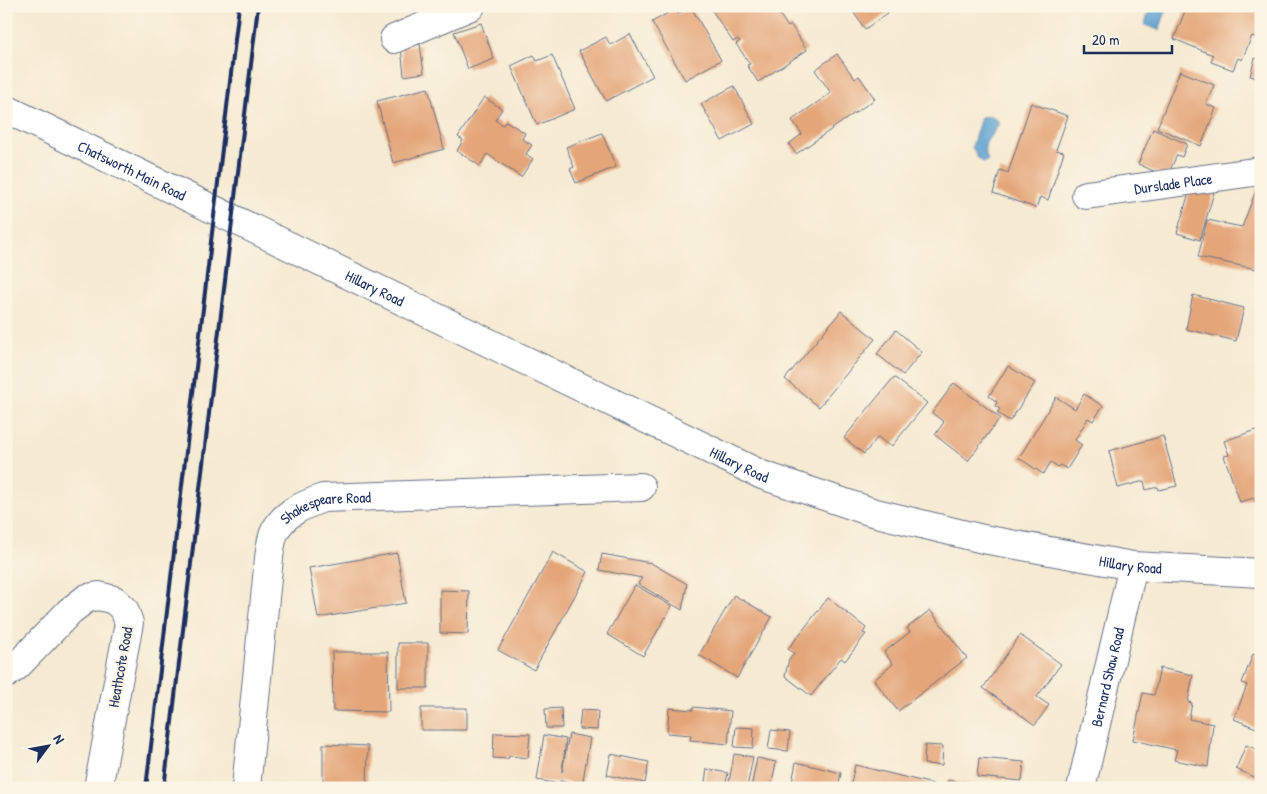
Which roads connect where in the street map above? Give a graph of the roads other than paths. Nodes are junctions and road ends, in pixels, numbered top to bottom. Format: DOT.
graph roads {
  1 [pos="471,6"];
  2 [pos="394,39"];
  3 [pos="6,109"];
  4 [pos="1261,171"];
  5 [pos="1086,195"];
  6 [pos="257,231"];
  7 [pos="641,487"];
  8 [pos="1133,566"];
  9 [pos="1261,573"];
  10 [pos="6,674"];
  11 [pos="98,788"];
  12 [pos="246,788"];
  13 [pos="1081,788"];
  1 -- 2 [label="street"];
  3 -- 6 [label="street, Chatsworth Main Road"];
  4 -- 5 [label="street, Durslade Place"];
  6 -- 8 [label="street, Hillary Road"];
  7 -- 12 [label="street, Shakespeare Road"];
  8 -- 9 [label="street, Hillary Road"];
  8 -- 13 [label="street, Bernard Shaw Road"];
  10 -- 11 [label="street, Heathcote Road"];
}
